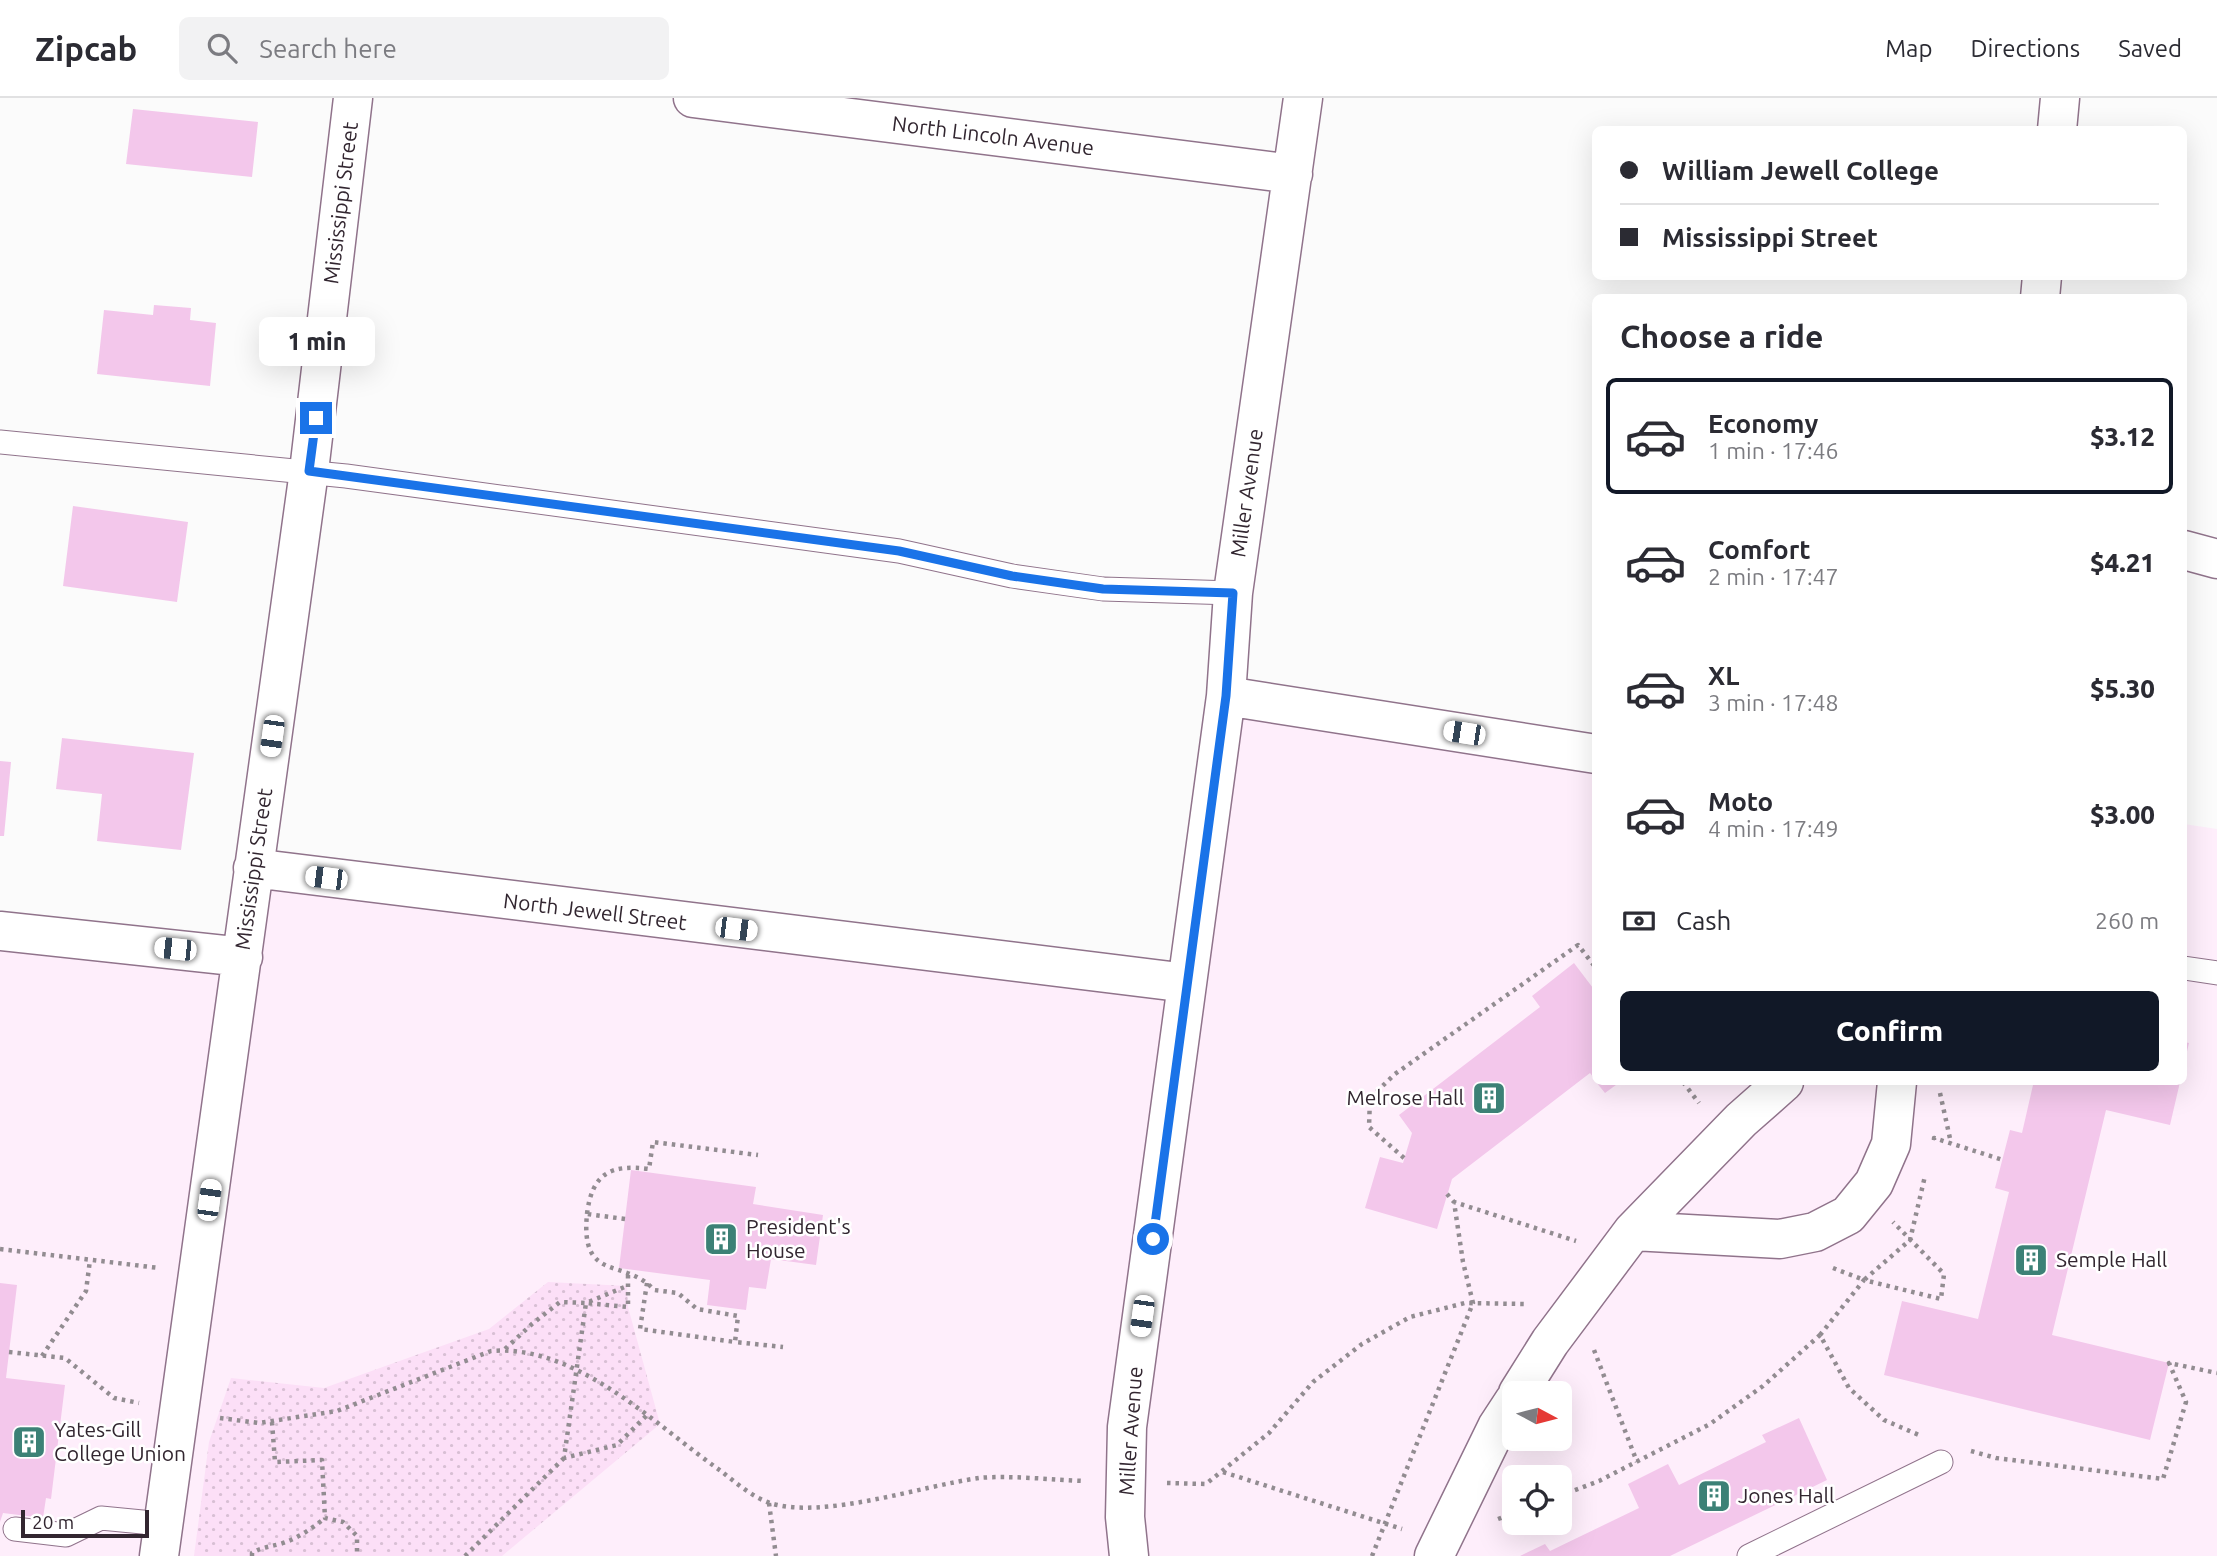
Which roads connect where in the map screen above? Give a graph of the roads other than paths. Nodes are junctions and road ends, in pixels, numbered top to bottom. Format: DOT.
graph roads {
  1 [pos="353,98"];
  2 [pos="693,98"];
  3 [pos="1303,98"];
  4 [pos="2060,98"];
  5 [pos="796,104"];
  6 [pos="2056,126"];
  7 [pos="1293,174"];
  8 [pos="0,442"];
  9 [pos="309,471"];
  10 [pos="2187,551"];
  11 [pos="2217,559"];
  12 [pos="1233,593"];
  13 [pos="1226,696"];
  14 [pos="1592,753"];
  15 [pos="254,868"];
  16 [pos="0,931"];
  17 [pos="243,957"];
  18 [pos="2187,968"];
  19 [pos="2217,973"];
  20 [pos="1187,983"];
  21 [pos="1781,1085"];
  22 [pos="1897,1085"];
  23 [pos="1633,1231"];
  24 [pos="1526,1381"];
  25 [pos="1502,1419"];
  26 [pos="1941,1462"];
  27 [pos="15,1529"];
  28 [pos="161,1540"];
  29 [pos="1129,1556"];
  30 [pos="1434,1556"];
  31 [pos="1749,1556"];
  1 -- 9 [label="street, Mississippi Street"];
  2 -- 5 [label="street, North Lincoln Avenue"];
  3 -- 7 [label="street, Miller Avenue"];
  4 -- 6 [label="street"];
  5 -- 7 [label="street, North Lincoln Avenue"];
  7 -- 12 [label="street, Miller Avenue"];
  8 -- 9 [label="lane"];
  9 -- 12 [label="lane"];
  9 -- 15 [label="street, Mississippi Street"];
  10 -- 11 [label="street"];
  12 -- 13 [label="street, Miller Avenue"];
  13 -- 14 [label="street"];
  13 -- 20 [label="street, Miller Avenue"];
  15 -- 17 [label="street, Mississippi Street"];
  15 -- 20 [label="street, North Jewell Street"];
  16 -- 17 [label="street"];
  17 -- 28 [label="street, Mississippi Street"];
  18 -- 19 [label="lane"];
  20 -- 29 [label="street, Miller Avenue"];
  21 -- 23 [label="street"];
  22 -- 23 [label="street"];
  23 -- 24 [label="street"];
  25 -- 30 [label="street"];
  26 -- 31 [label="lane"];
  27 -- 28 [label="lane"];
}
